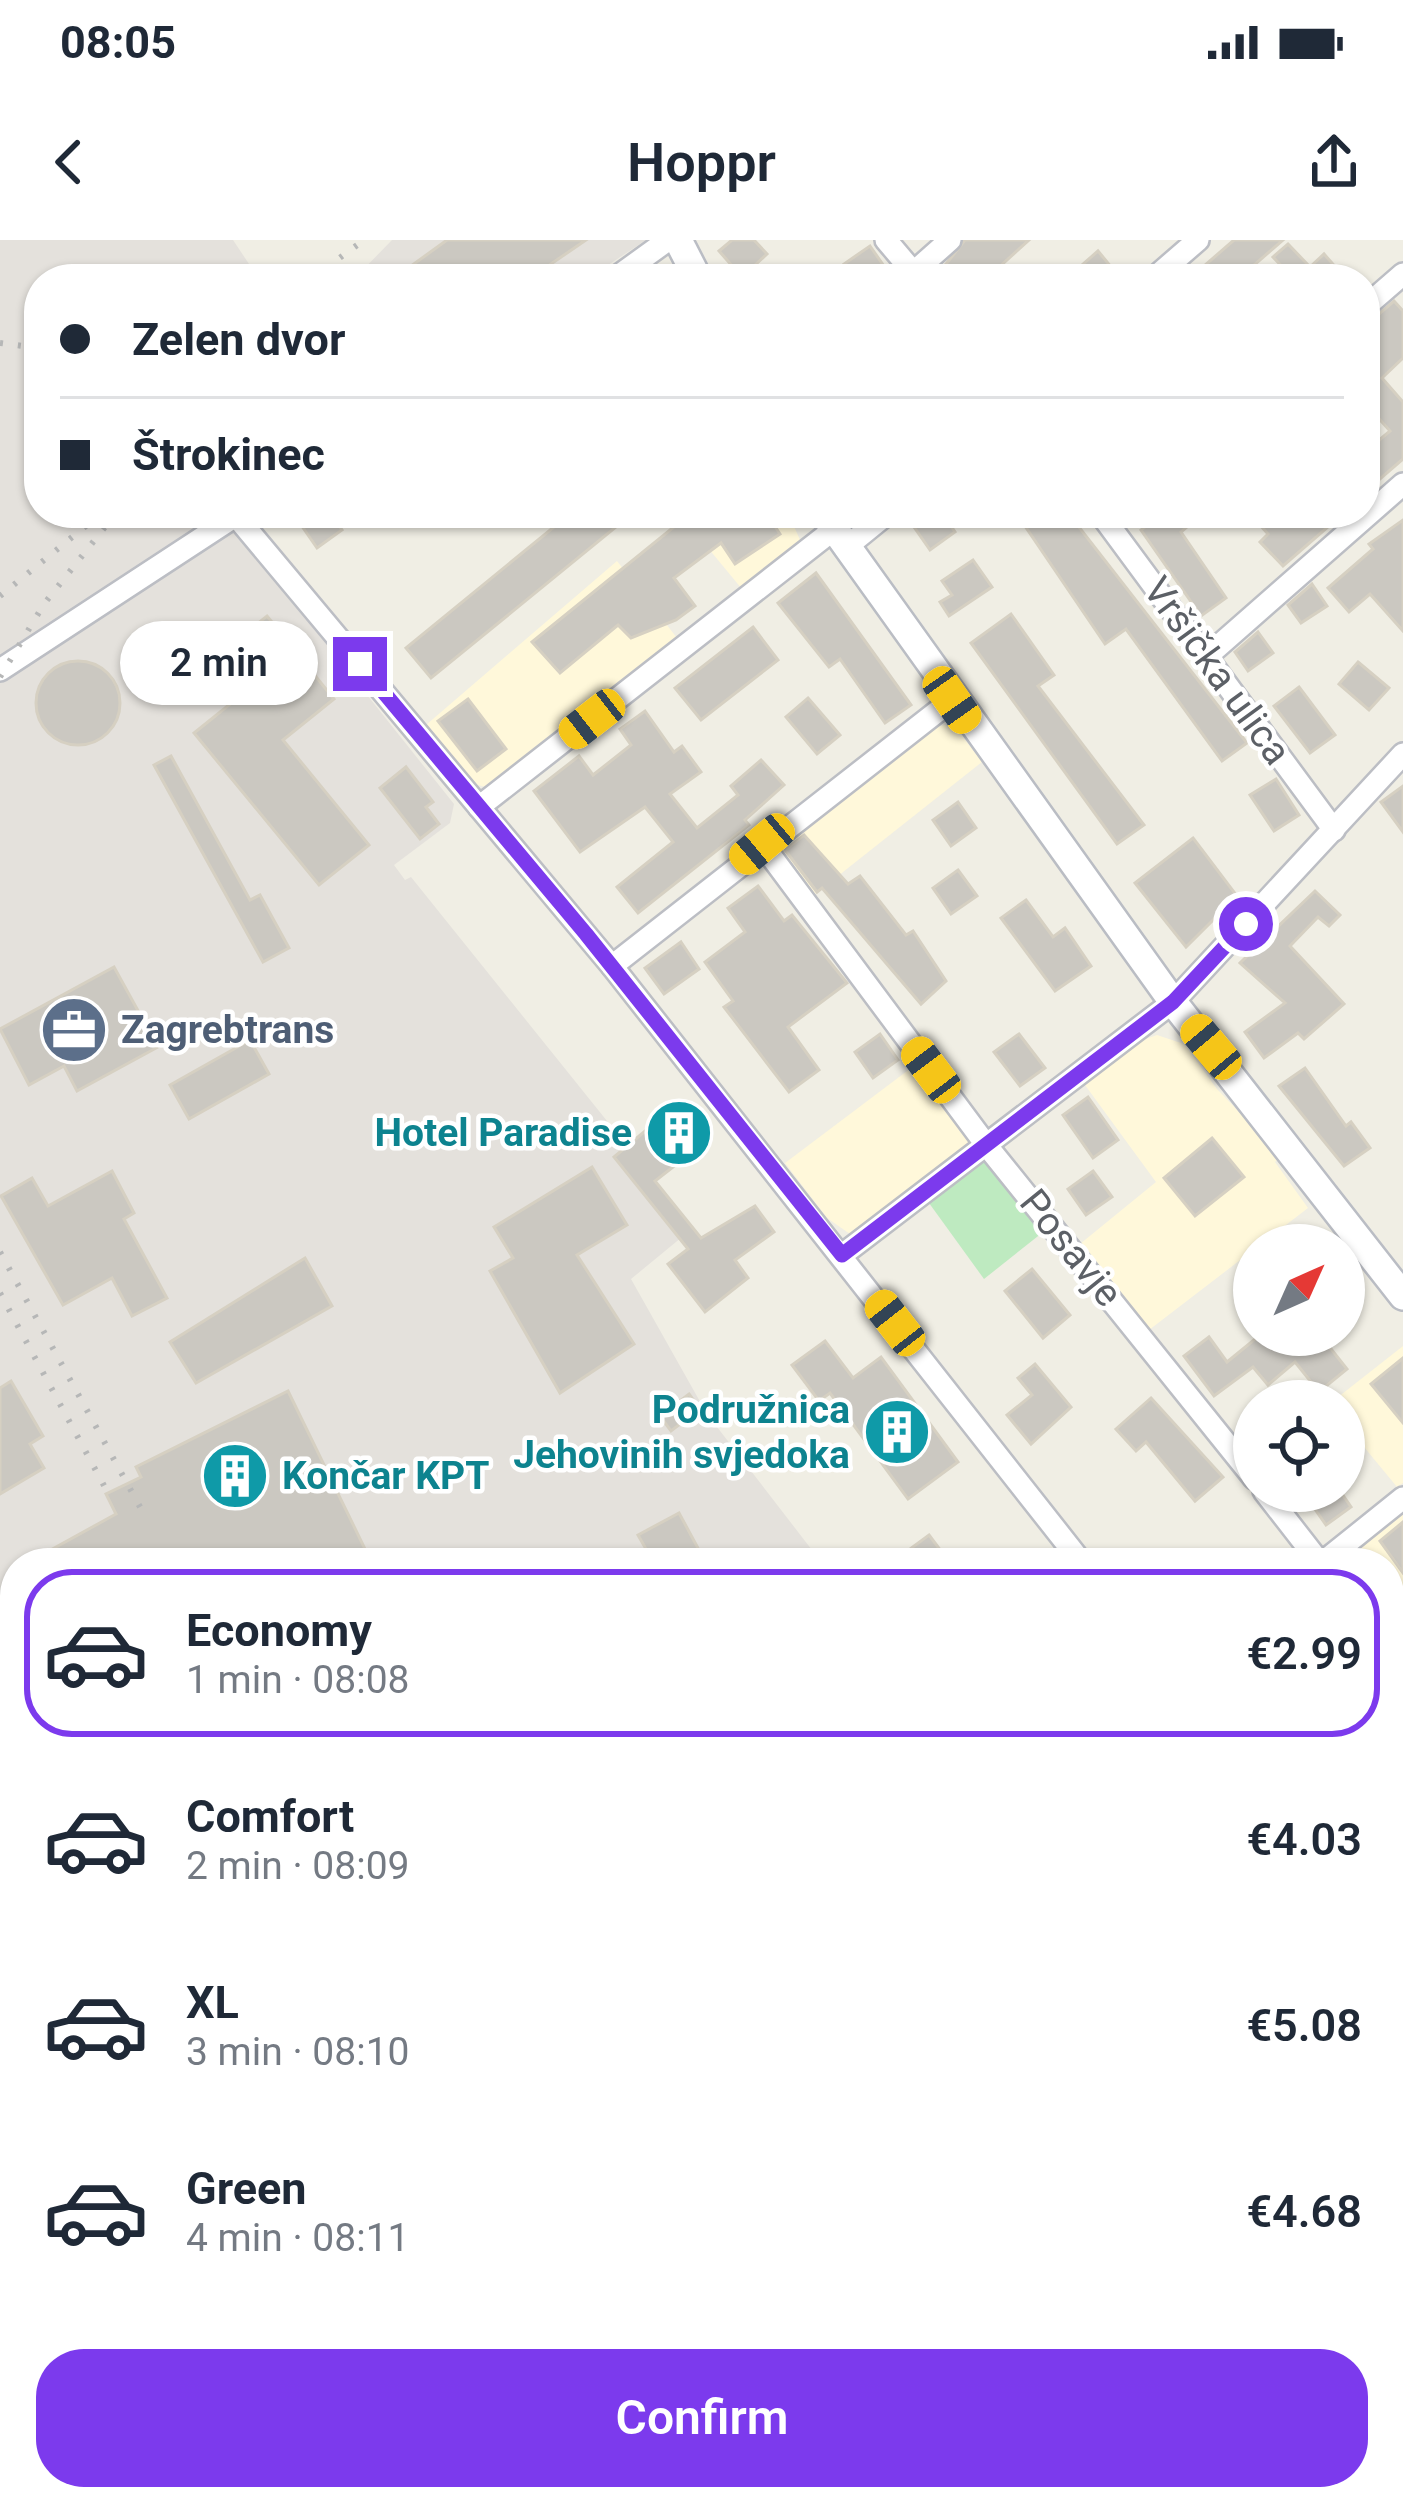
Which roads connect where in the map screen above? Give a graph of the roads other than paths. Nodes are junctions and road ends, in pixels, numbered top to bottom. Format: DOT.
graph roads {
  1 [pos="668,240"];
  2 [pos="950,240"];
  3 [pos="1198,240"];
  4 [pos="635,264"];
  5 [pos="926,264"];
  6 [pos="1170,264"];
  7 [pos="1403,274"];
  8 [pos="1380,295"];
  9 [pos="1403,484"];
  10 [pos="1380,504"];
  11 [pos="217,528"];
  12 [pos="250,528"];
  13 [pos="1120,528"];
  14 [pos="1353,528"];
  15 [pos="834,531"];
  16 [pos="1206,657"];
  17 [pos="0,670"];
  18 [pos="952,700"];
  19 [pos="1403,754"];
  20 [pos="479,807"];
  21 [pos="1334,830"];
  22 [pos="762,844"];
  23 [pos="612,966"];
  24 [pos="1173,1002"];
  25 [pos="987,1146"];
  26 [pos="842,1255"];
  27 [pos="1403,1296"];
  28 [pos="1233,1452"];
  29 [pos="1403,1498"];
  30 [pos="1281,1512"];
  31 [pos="1070,1548"];
  32 [pos="1309,1548"];
  33 [pos="1340,1548"];
  1 -- 4 [label="street"];
  2 -- 5 [label="street"];
  3 -- 6 [label="street"];
  7 -- 8 [label="street"];
  9 -- 10 [label="street"];
  11 -- 17 [label="street"];
  12 -- 20 [label="street"];
  13 -- 16 [label="street, Vršička ulica"];
  14 -- 16 [label="street"];
  15 -- 18 [label="street"];
  15 -- 20 [label="street"];
  16 -- 21 [label="street, Vršička ulica"];
  18 -- 22 [label="street"];
  18 -- 24 [label="street"];
  19 -- 21 [label="street"];
  20 -- 23 [label="street"];
  21 -- 24 [label="street"];
  22 -- 23 [label="street"];
  22 -- 25 [label="street, Posavje"];
  23 -- 26 [label="street"];
  24 -- 25 [label="street"];
  24 -- 27 [label="street"];
  25 -- 26 [label="street"];
  25 -- 28 [label="street, Posavje"];
  26 -- 31 [label="street"];
  29 -- 33 [label="street"];
  30 -- 32 [label="street"];
}
